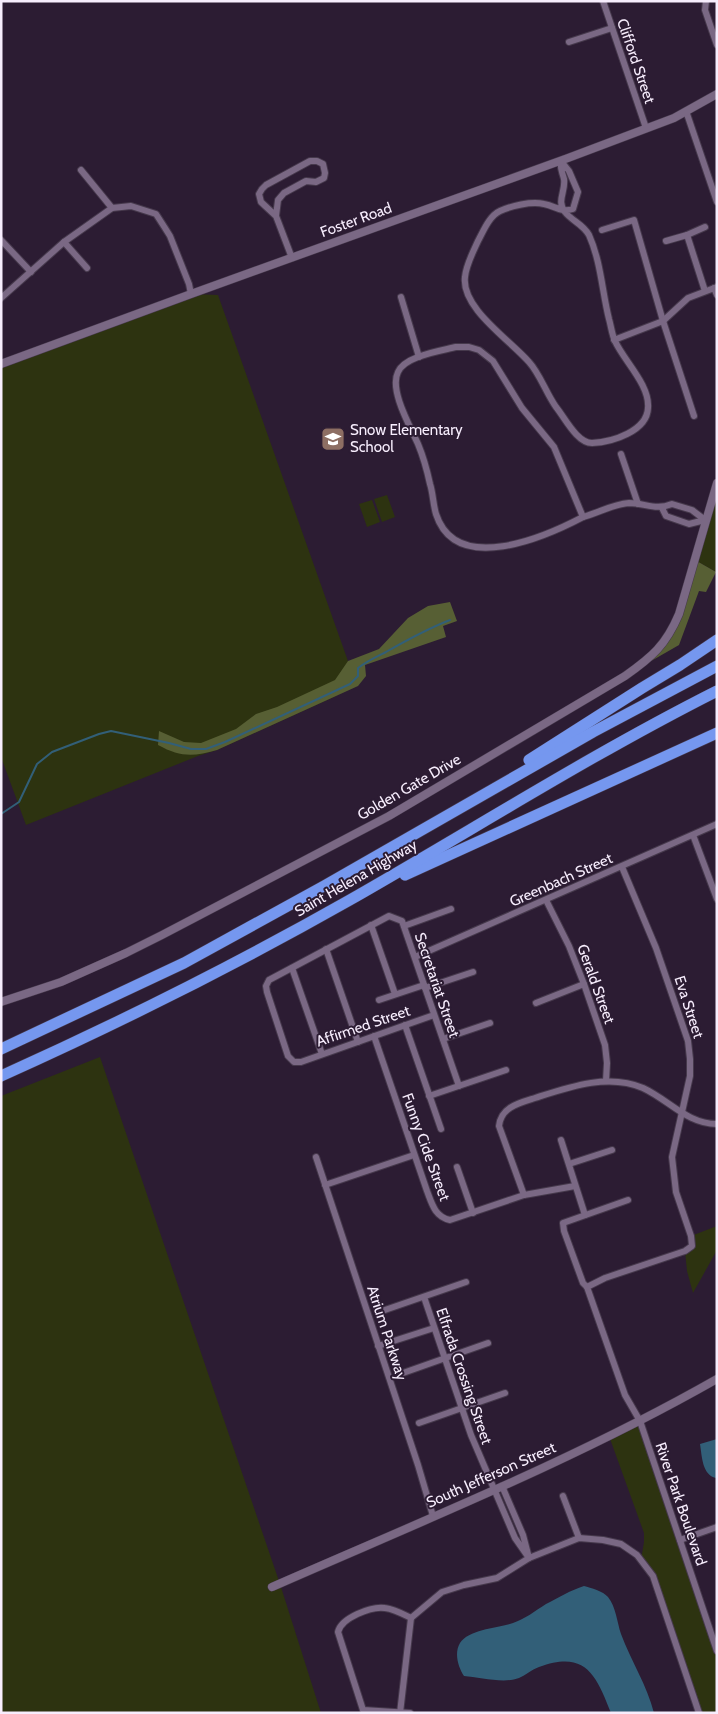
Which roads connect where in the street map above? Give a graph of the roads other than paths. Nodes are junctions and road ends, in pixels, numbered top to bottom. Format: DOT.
graph roads {
  1 [pos="602,1"];
  2 [pos="706,2"];
  3 [pos="612,28"];
  4 [pos="569,42"];
  5 [pos="717,45"];
  6 [pos="717,94"];
  7 [pos="686,111"];
  8 [pos="646,128"];
  9 [pos="561,161"];
  10 [pos="81,170"];
  11 [pos="717,202"];
  12 [pos="112,208"];
  13 [pos="564,211"];
  14 [pos="276,216"];
  15 [pos="704,227"];
  16 [pos="602,230"];
  17 [pos="687,236"];
  18 [pos="1,240"];
  19 [pos="666,241"];
  20 [pos="64,242"];
  21 [pos="292,258"];
  22 [pos="87,268"];
  23 [pos="31,272"];
  24 [pos="716,287"];
  25 [pos="706,291"];
  26 [pos="191,294"];
  27 [pos="717,295"];
  28 [pos="401,296"];
  29 [pos="1,298"];
  30 [pos="663,321"];
  31 [pos="614,340"];
  32 [pos="419,357"];
  33 [pos="1,364"];
  34 [pos="694,416"];
  35 [pos="621,454"];
  36 [pos="717,483"];
  37 [pos="638,504"];
  38 [pos="662,508"];
  39 [pos="583,517"];
  40 [pos="705,520"];
  41 [pos="717,640"];
  42 [pos="717,666"];
  43 [pos="717,691"];
  44 [pos="717,733"];
  45 [pos="717,824"];
  46 [pos="693,835"];
  47 [pos="622,867"];
  48 [pos="350,871"];
  49 [pos="717,899"];
  50 [pos="546,900"];
  51 [pos="348,901"];
  52 [pos="451,910"];
  53 [pos="371,925"];
  54 [pos="404,926"];
  55 [pos="326,949"];
  56 [pos="415,957"];
  57 [pos="292,968"];
  58 [pos="473,972"];
  59 [pos="584,984"];
  60 [pos="425,986"];
  61 [pos="395,994"];
  62 [pos="379,1000"];
  63 [pos="1,1002"];
  64 [pos="536,1003"];
  65 [pos="434,1015"];
  66 [pos="490,1023"];
  67 [pos="405,1025"];
  68 [pos="374,1036"];
  69 [pos="442,1039"];
  70 [pos="358,1042"];
  71 [pos="1,1049"];
  72 [pos="322,1054"];
  73 [pos="301,1062"];
  74 [pos="506,1070"];
  75 [pos="1,1076"];
  76 [pos="606,1081"];
  77 [pos="459,1086"];
  78 [pos="429,1096"];
  79 [pos="682,1114"];
  80 [pos="717,1124"];
  81 [pos="440,1129"];
  82 [pos="561,1140"];
  83 [pos="612,1150"];
  84 [pos="414,1155"];
  85 [pos="316,1157"];
  86 [pos="569,1164"];
  87 [pos="457,1167"];
  88 [pos="325,1185"];
  89 [pos="575,1186"];
  90 [pos="524,1195"];
  91 [pos="628,1200"];
  92 [pos="473,1213"];
  93 [pos="584,1215"];
  94 [pos="466,1282"];
  95 [pos="587,1287"];
  96 [pos="424,1297"];
  97 [pos="382,1311"];
  98 [pos="434,1328"];
  99 [pos="488,1343"];
  100 [pos="378,1346"];
  101 [pos="445,1358"];
  102 [pos="403,1373"];
  103 [pos="717,1378"];
  104 [pos="505,1394"];
  105 [pos="461,1409"];
  106 [pos="640,1421"];
  107 [pos="419,1423"];
  108 [pos="498,1488"];
  109 [pos="563,1496"];
  110 [pos="433,1516"];
  111 [pos="717,1527"];
  112 [pos="579,1538"];
  113 [pos="680,1540"];
  114 [pos="529,1558"];
  115 [pos="272,1587"];
  116 [pos="411,1618"];
  117 [pos="717,1652"];
  118 [pos="400,1712"];
  119 [pos="410,1713"];
  120 [pos="699,1713"];
  1 -- 3 [label="street, Clifford Street"];
  2 -- 5 [label="street"];
  3 -- 4 [label="street"];
  3 -- 8 [label="street, Clifford Street"];
  6 -- 7 [label="street, Foster Road"];
  7 -- 8 [label="street, Foster Road"];
  7 -- 11 [label="street"];
  8 -- 9 [label="street, Foster Road"];
  9 -- 13 [label="street"];
  9 -- 13 [label="street"];
  9 -- 21 [label="street, Foster Road"];
  10 -- 12 [label="street"];
  12 -- 20 [label="street"];
  12 -- 26 [label="street"];
  13 -- 31 [label="street"];
  13 -- 31 [label="street"];
  14 -- 14 [label="street"];
  14 -- 21 [label="street"];
  15 -- 17 [label="street"];
  16 -- 30 [label="street"];
  17 -- 19 [label="street"];
  17 -- 25 [label="street"];
  18 -- 23 [label="street"];
  20 -- 22 [label="street"];
  20 -- 23 [label="street"];
  21 -- 26 [label="street, Foster Road"];
  23 -- 29 [label="street"];
  24 -- 25 [label="street"];
  24 -- 27 [label="street"];
  25 -- 30 [label="street"];
  26 -- 33 [label="street, Foster Road"];
  28 -- 32 [label="street"];
  30 -- 31 [label="street"];
  30 -- 34 [label="street"];
  32 -- 39 [label="street"];
  32 -- 39 [label="street"];
  35 -- 37 [label="street"];
  36 -- 40 [label="street, Golden Gate Drive"];
  37 -- 38 [label="street"];
  37 -- 39 [label="street"];
  38 -- 40 [label="street"];
  38 -- 40 [label="street"];
  40 -- 63 [label="street, Golden Gate Drive"];
  41 -- 48 [label="highway"];
  42 -- 48 [label="highway, Saint Helena Highway"];
  43 -- 51 [label="highway, Saint Helena Highway"];
  44 -- 51 [label="highway"];
  45 -- 46 [label="street, Greenbach Street"];
  46 -- 47 [label="street, Greenbach Street"];
  46 -- 49 [label="street"];
  47 -- 50 [label="street, Greenbach Street"];
  47 -- 79 [label="street, Eva Street"];
  48 -- 71 [label="highway, Saint Helena Highway"];
  50 -- 56 [label="street, Greenbach Street"];
  50 -- 59 [label="street, Gerald Street"];
  51 -- 75 [label="highway, Saint Helena Highway"];
  52 -- 54 [label="street"];
  53 -- 54 [label="street, Secretariat Street"];
  53 -- 55 [label="street, Secretariat Street"];
  53 -- 61 [label="street"];
  54 -- 56 [label="street, Secretariat Street"];
  55 -- 57 [label="street, Secretariat Street"];
  55 -- 70 [label="street"];
  56 -- 60 [label="street, Secretariat Street"];
  57 -- 72 [label="street"];
  57 -- 73 [label="street, Secretariat Street"];
  58 -- 60 [label="street"];
  59 -- 64 [label="street"];
  59 -- 76 [label="street, Gerald Street"];
  60 -- 61 [label="street"];
  60 -- 65 [label="street, Secretariat Street"];
  61 -- 62 [label="street"];
  65 -- 67 [label="street, Affirmed Street"];
  65 -- 69 [label="street, Secretariat Street"];
  66 -- 69 [label="street"];
  67 -- 68 [label="street, Affirmed Street"];
  67 -- 78 [label="street"];
  68 -- 70 [label="street, Affirmed Street"];
  68 -- 84 [label="street, Funny Cide Street"];
  69 -- 77 [label="street, Secretariat Street"];
  70 -- 72 [label="street, Affirmed Street"];
  72 -- 73 [label="street, Affirmed Street"];
  74 -- 77 [label="street"];
  76 -- 79 [label="street"];
  76 -- 90 [label="street"];
  77 -- 78 [label="street"];
  78 -- 81 [label="street"];
  79 -- 80 [label="street"];
  79 -- 95 [label="street, Eva Street"];
  82 -- 86 [label="street"];
  83 -- 86 [label="street"];
  84 -- 88 [label="street"];
  84 -- 92 [label="street, Funny Cide Street"];
  85 -- 88 [label="street, Atrium Parkway"];
  86 -- 89 [label="street"];
  87 -- 92 [label="street"];
  88 -- 100 [label="street, Atrium Parkway"];
  89 -- 90 [label="street, Funny Cide Street"];
  89 -- 93 [label="street"];
  90 -- 92 [label="street, Funny Cide Street"];
  91 -- 93 [label="street"];
  93 -- 95 [label="street, River Park Boulevard"];
  94 -- 96 [label="street"];
  95 -- 106 [label="street, River Park Boulevard"];
  96 -- 97 [label="street"];
  96 -- 98 [label="street, Elfrada Crossing Street"];
  98 -- 100 [label="street"];
  98 -- 101 [label="street, Elfrada Crossing Street"];
  99 -- 101 [label="street"];
  100 -- 110 [label="street, Atrium Parkway"];
  101 -- 102 [label="street"];
  101 -- 105 [label="street, Elfrada Crossing Street"];
  103 -- 106 [label="street, South Jefferson Street"];
  104 -- 105 [label="street"];
  105 -- 107 [label="street"];
  105 -- 108 [label="street, Elfrada Crossing Street"];
  106 -- 108 [label="street, South Jefferson Street"];
  106 -- 113 [label="street, River Park Boulevard"];
  108 -- 110 [label="street, South Jefferson Street"];
  108 -- 114 [label="street, Elfrada Crossing Street"];
  109 -- 112 [label="street"];
  110 -- 115 [label="street, South Jefferson Street"];
  111 -- 113 [label="street"];
  112 -- 114 [label="street"];
  112 -- 120 [label="street"];
  113 -- 117 [label="street, River Park Boulevard"];
  114 -- 116 [label="street"];
  116 -- 118 [label="street"];
  116 -- 118 [label="street"];
  118 -- 119 [label="street"];
}
